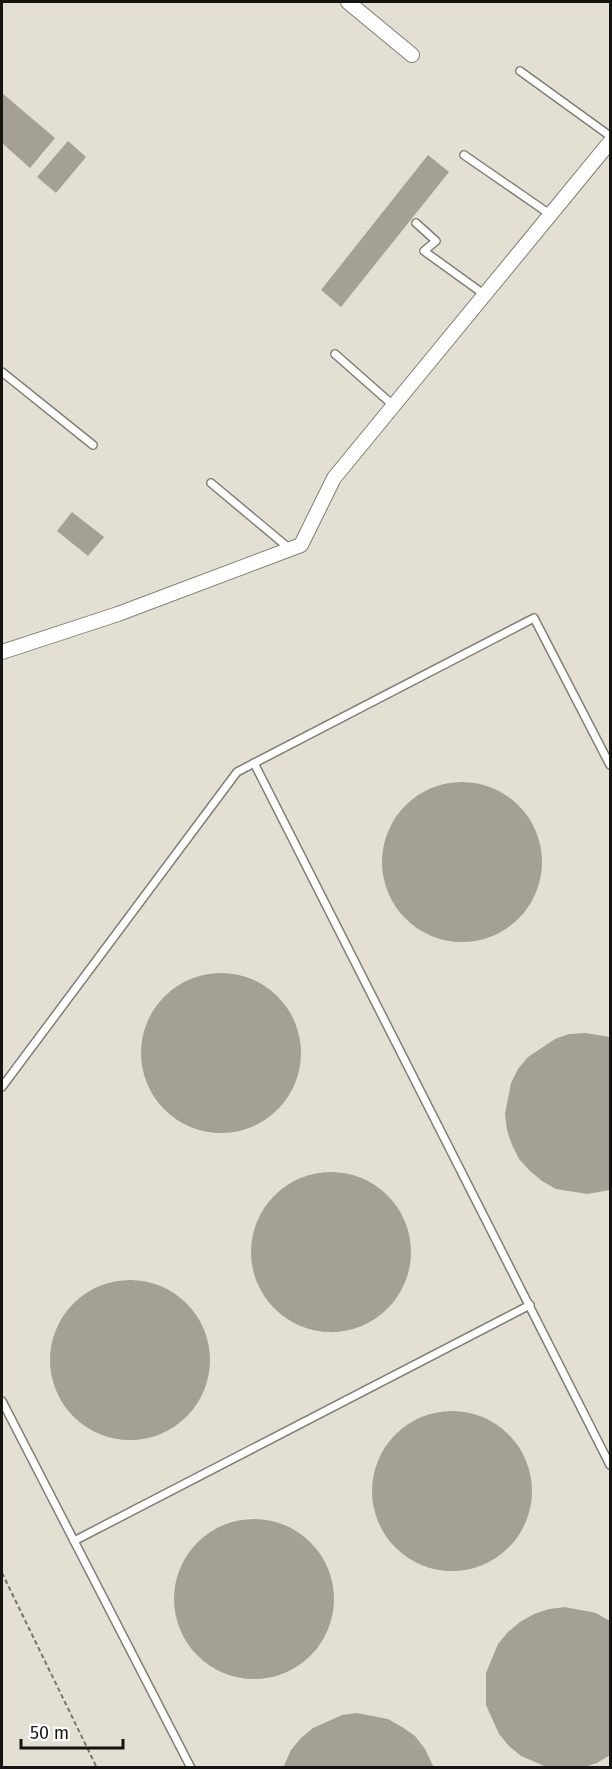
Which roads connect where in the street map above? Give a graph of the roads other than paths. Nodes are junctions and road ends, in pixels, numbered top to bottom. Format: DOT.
graph roads {
  1 [pos="348,2"];
  2 [pos="412,55"];
  3 [pos="520,71"];
  4 [pos="610,136"];
  5 [pos="610,142"];
  6 [pos="464,154"];
  7 [pos="551,215"];
  8 [pos="416,224"];
  9 [pos="485,295"];
  10 [pos="335,354"];
  11 [pos="2,372"];
  12 [pos="394,406"];
  13 [pos="93,446"];
  14 [pos="212,483"];
  15 [pos="290,549"];
  16 [pos="2,652"];
  17 [pos="254,763"];
  18 [pos="610,765"];
  19 [pos="2,1087"];
  20 [pos="530,1305"];
  21 [pos="2,1401"];
  22 [pos="610,1465"];
  23 [pos="74,1541"];
  24 [pos="191,1767"];
  1 -- 2 [label="street"];
  3 -- 4 [label="lane"];
  5 -- 7 [label="street"];
  6 -- 7 [label="lane"];
  7 -- 9 [label="street"];
  8 -- 9 [label="lane"];
  9 -- 12 [label="street"];
  10 -- 12 [label="lane"];
  11 -- 13 [label="lane"];
  12 -- 15 [label="street"];
  14 -- 15 [label="lane"];
  15 -- 16 [label="street"];
  17 -- 18 [label="lane"];
  17 -- 19 [label="lane"];
  17 -- 20 [label="lane"];
  20 -- 22 [label="lane"];
  20 -- 23 [label="lane"];
  21 -- 23 [label="lane"];
  23 -- 24 [label="lane"];
}
